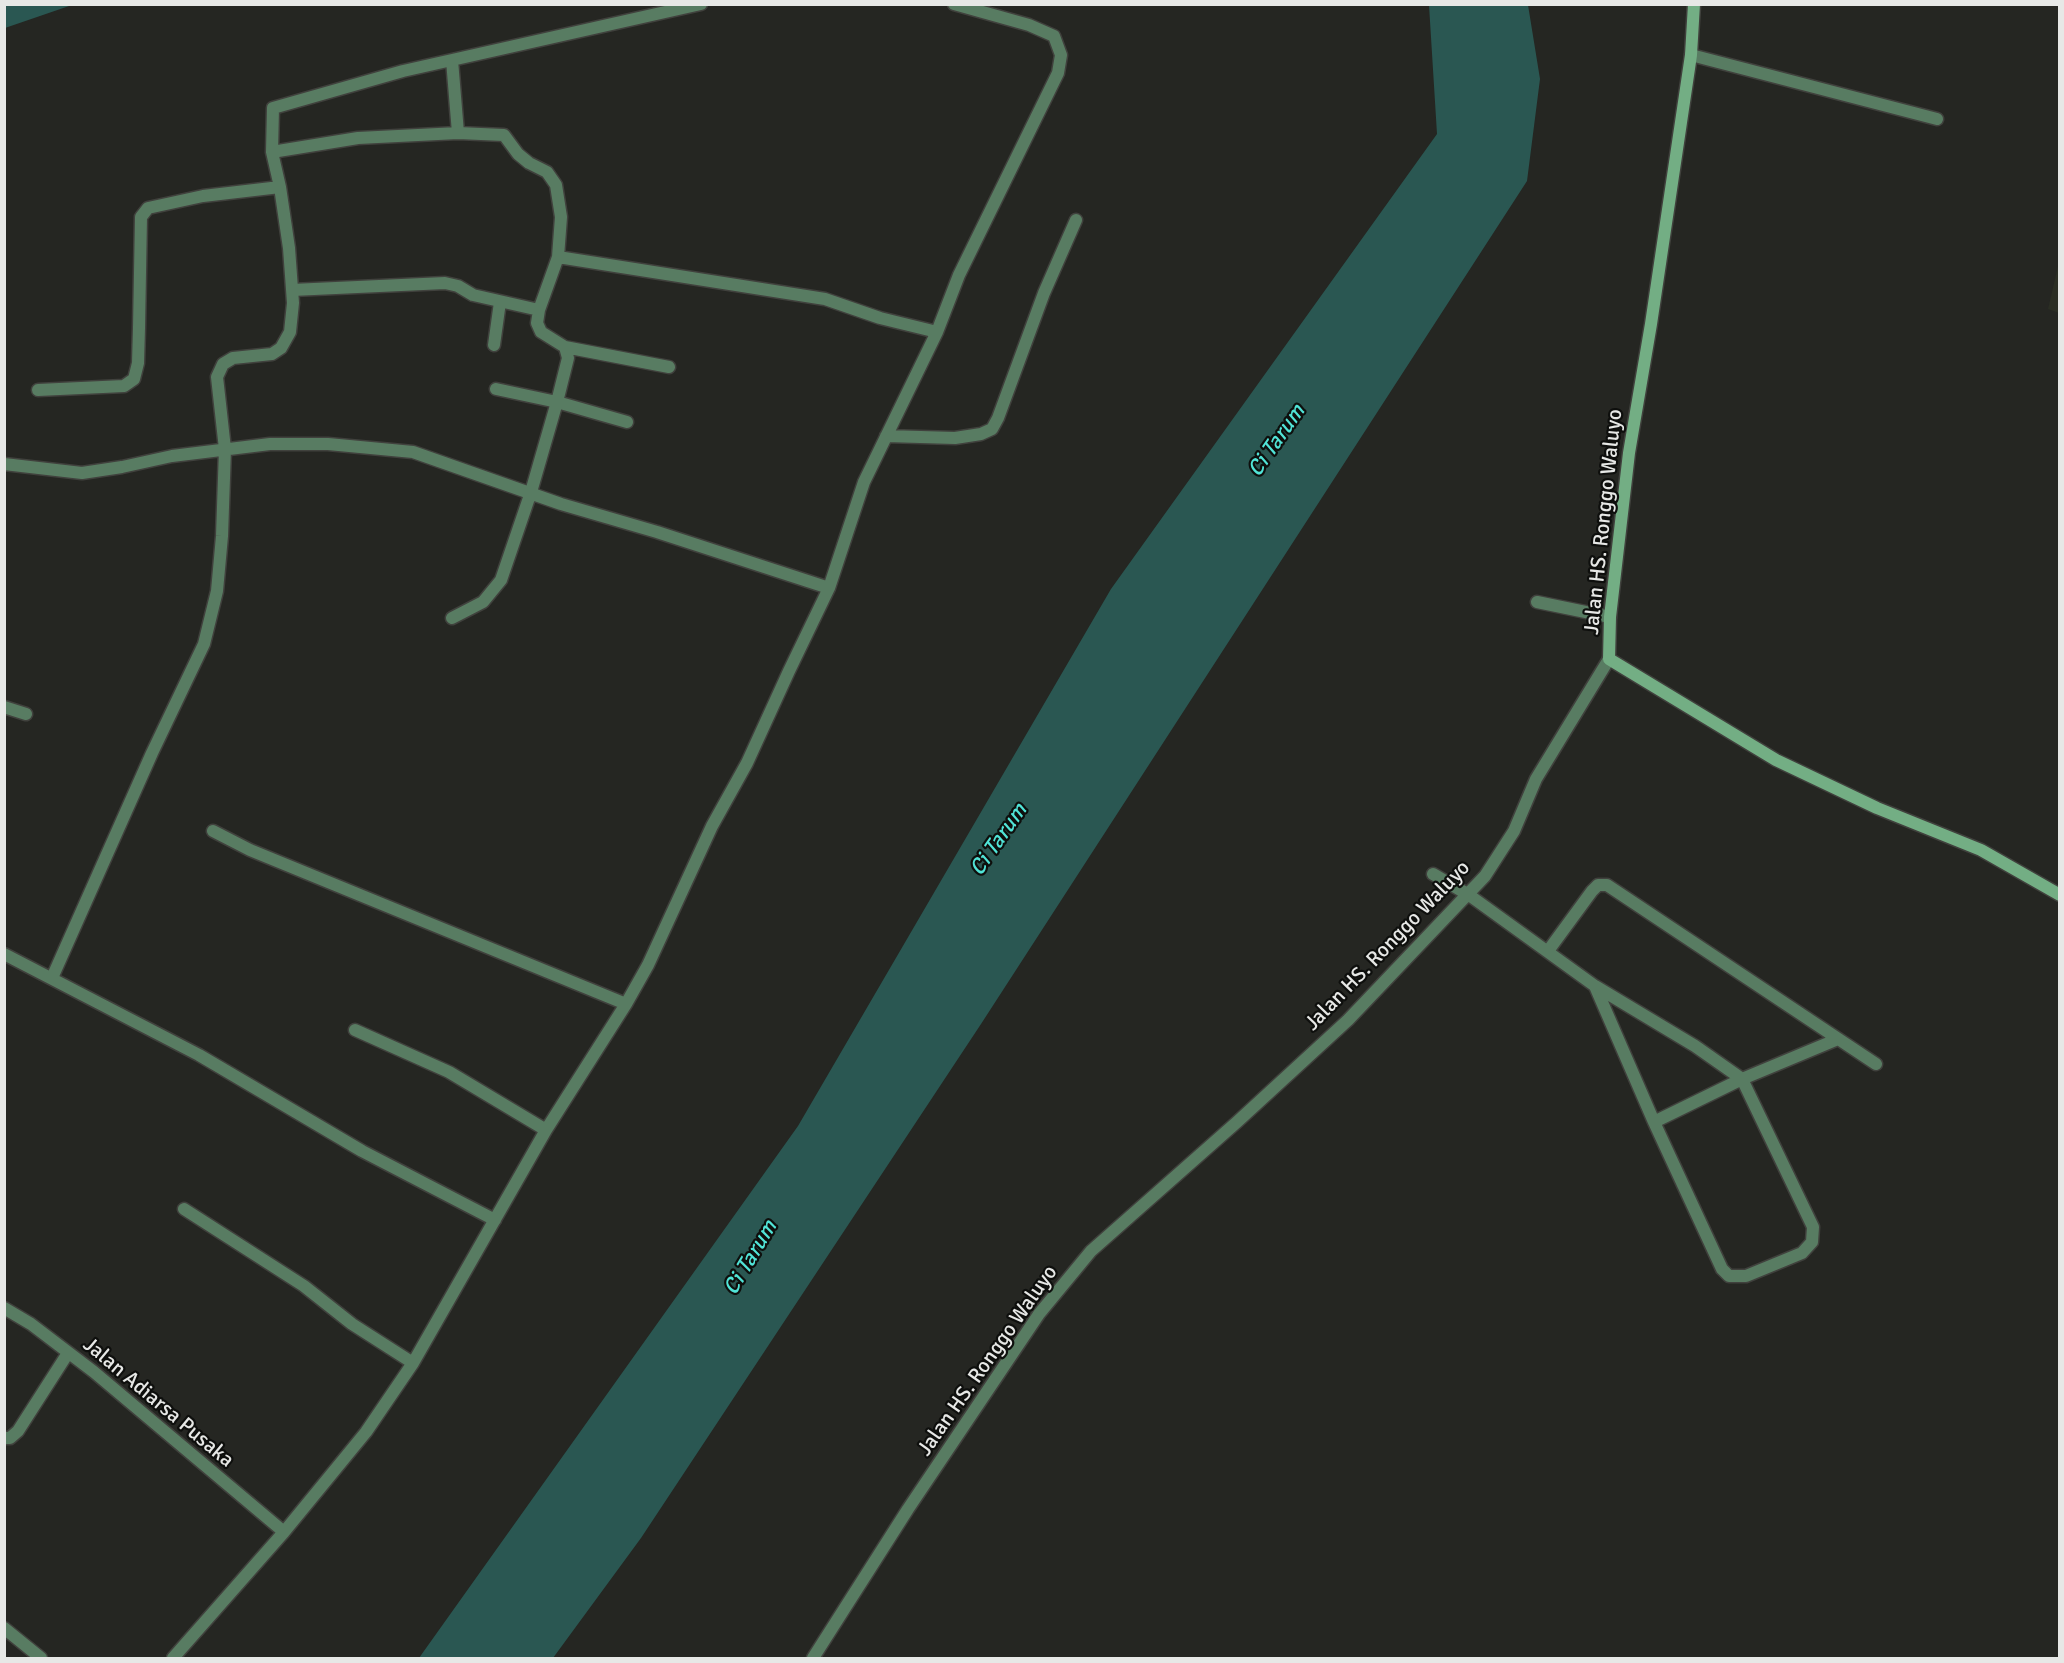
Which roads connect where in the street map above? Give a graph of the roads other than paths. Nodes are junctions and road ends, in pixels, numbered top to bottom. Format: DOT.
graph roads {
  1 [pos="701,4"];
  2 [pos="954,4"];
  3 [pos="1694,4"];
  4 [pos="1691,55"];
  5 [pos="453,60"];
  6 [pos="1937,119"];
  7 [pos="458,133"];
  8 [pos="272,152"];
  9 [pos="280,187"];
  10 [pos="1076,220"];
  11 [pos="558,257"];
  12 [pos="292,290"];
  13 [pos="500,302"];
  14 [pos="539,310"];
  15 [pos="937,332"];
  16 [pos="494,345"];
  17 [pos="565,347"];
  18 [pos="669,367"];
  19 [pos="496,389"];
  20 [pos="38,390"];
  21 [pos="557,402"];
  22 [pos="627,422"];
  23 [pos="886,436"];
  24 [pos="225,449"];
  25 [pos="4,464"];
  26 [pos="531,492"];
  27 [pos="830,588"];
  28 [pos="1537,602"];
  29 [pos="1610,617"];
  30 [pos="452,618"];
  31 [pos="1609,658"];
  32 [pos="4,707"];
  33 [pos="26,714"];
  34 [pos="213,831"];
  35 [pos="1433,874"];
  36 [pos="1469,895"];
  37 [pos="2060,896"];
  38 [pos="1548,951"];
  39 [pos="4,954"];
  40 [pos="52,978"];
  41 [pos="1594,986"];
  42 [pos="626,1004"];
  43 [pos="355,1030"];
  44 [pos="1839,1039"];
  45 [pos="1876,1064"];
  46 [pos="1742,1079"];
  47 [pos="1653,1122"];
  48 [pos="546,1130"];
  49 [pos="184,1209"];
  50 [pos="495,1220"];
  51 [pos="4,1308"];
  52 [pos="68,1353"];
  53 [pos="413,1363"];
  54 [pos="4,1438"];
  55 [pos="284,1532"];
  56 [pos="4,1628"];
  57 [pos="41,1659"];
  58 [pos="173,1659"];
  59 [pos="813,1659"];
  1 -- 5 [label="street"];
  2 -- 15 [label="street"];
  3 -- 4 [label="street, Jalan HS. Ronggo Waluyo"];
  4 -- 6 [label="street"];
  4 -- 29 [label="street, Jalan HS. Ronggo Waluyo"];
  5 -- 7 [label="street"];
  5 -- 8 [label="street"];
  7 -- 8 [label="street"];
  7 -- 11 [label="street"];
  8 -- 9 [label="street"];
  9 -- 12 [label="street"];
  9 -- 20 [label="street"];
  10 -- 23 [label="street"];
  11 -- 14 [label="street"];
  11 -- 15 [label="street"];
  12 -- 13 [label="street"];
  12 -- 24 [label="street"];
  13 -- 14 [label="street"];
  13 -- 16 [label="street"];
  14 -- 17 [label="street"];
  15 -- 23 [label="street"];
  17 -- 18 [label="street"];
  17 -- 21 [label="street"];
  19 -- 21 [label="street"];
  21 -- 22 [label="street"];
  21 -- 26 [label="street"];
  23 -- 27 [label="street"];
  24 -- 25 [label="street"];
  24 -- 26 [label="street"];
  24 -- 40 [label="street"];
  26 -- 27 [label="street"];
  26 -- 30 [label="street"];
  27 -- 42 [label="street"];
  28 -- 29 [label="street"];
  29 -- 31 [label="street, Jalan HS. Ronggo Waluyo"];
  31 -- 36 [label="street, Jalan HS. Ronggo Waluyo"];
  31 -- 37 [label="street"];
  32 -- 33 [label="street"];
  34 -- 42 [label="street"];
  35 -- 36 [label="street"];
  36 -- 38 [label="street"];
  36 -- 59 [label="street, Jalan HS. Ronggo Waluyo"];
  38 -- 41 [label="street"];
  38 -- 44 [label="street"];
  39 -- 40 [label="street"];
  40 -- 50 [label="street"];
  41 -- 46 [label="street"];
  41 -- 47 [label="street"];
  42 -- 48 [label="street"];
  43 -- 48 [label="street"];
  44 -- 45 [label="street"];
  44 -- 46 [label="street"];
  46 -- 47 [label="street"];
  46 -- 47 [label="street"];
  48 -- 50 [label="street"];
  49 -- 53 [label="street"];
  50 -- 53 [label="street"];
  51 -- 52 [label="street, Jalan Adiarsa Pusaka"];
  52 -- 54 [label="street"];
  52 -- 55 [label="street, Jalan Adiarsa Pusaka"];
  53 -- 55 [label="street"];
  55 -- 58 [label="street"];
  56 -- 57 [label="street"];
}
